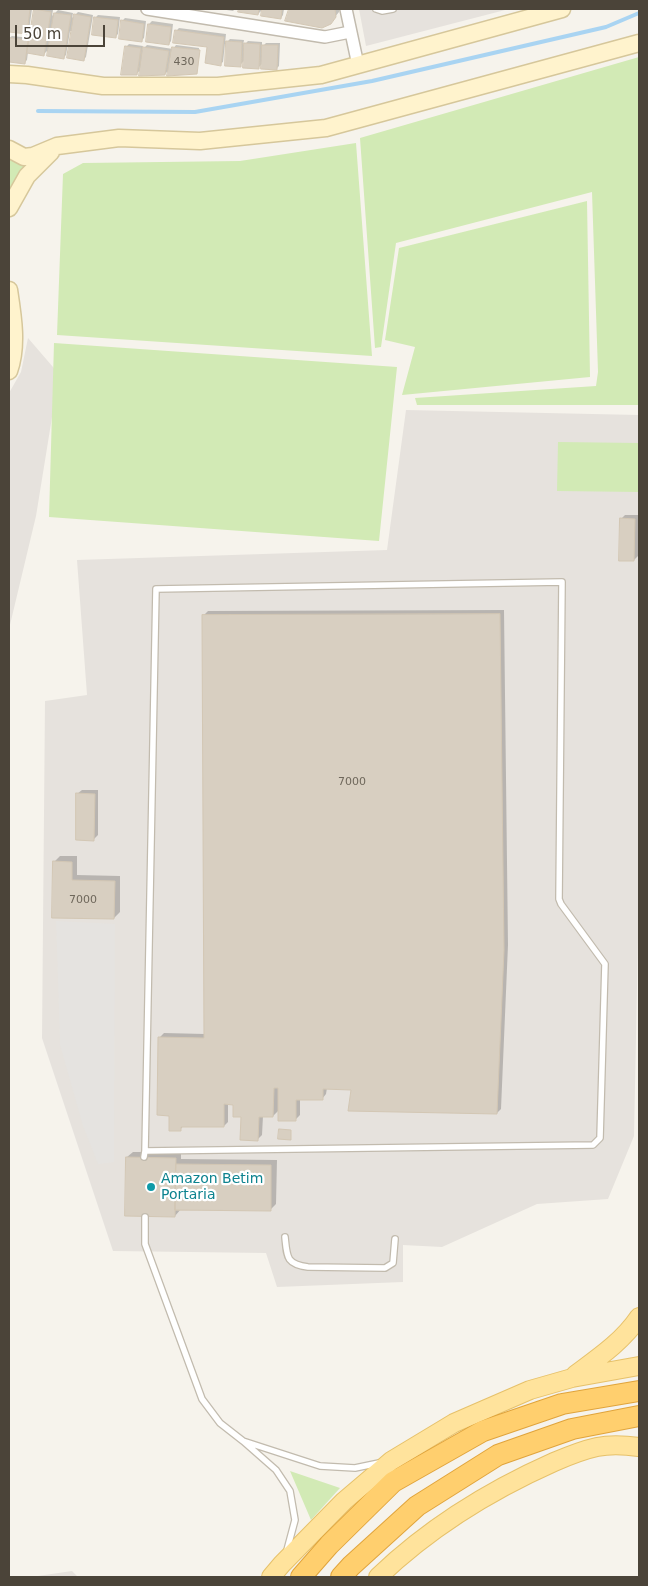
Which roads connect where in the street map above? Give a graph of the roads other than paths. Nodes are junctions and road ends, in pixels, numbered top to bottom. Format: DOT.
graph roads {
  1 [pos="147,9"];
  2 [pos="346,9"];
  3 [pos="376,9"];
  4 [pos="393,9"];
  5 [pos="562,9"];
  6 [pos="350,32"];
  7 [pos="639,43"];
  8 [pos="358,65"];
  9 [pos="9,74"];
  10 [pos="27,75"];
  11 [pos="9,86"];
  12 [pos="56,146"];
  13 [pos="9,150"];
  14 [pos="9,208"];
  15 [pos="9,290"];
  16 [pos="9,371"];
  17 [pos="144,1154"];
  18 [pos="145,1217"];
  19 [pos="285,1237"];
  20 [pos="395,1239"];
  21 [pos="639,1317"];
  22 [pos="639,1366"];
  23 [pos="572,1378"];
  24 [pos="639,1391"];
  25 [pos="639,1416"];
  26 [pos="243,1441"];
  27 [pos="639,1446"];
  28 [pos="391,1461"];
  29 [pos="276,1571"];
  30 [pos="301,1577"];
  31 [pos="341,1577"];
  32 [pos="378,1577"];
  1 -- 6 [label="street"];
  2 -- 6 [label="street"];
  3 -- 4 [label="lane"];
  5 -- 8 [label="main road"];
  6 -- 8 [label="street"];
  7 -- 12 [label="main road"];
  8 -- 10 [label="main road"];
  9 -- 10 [label="main road"];
  10 -- 11 [label="main road"];
  12 -- 13 [label="main road"];
  12 -- 14 [label="main road"];
  15 -- 16 [label="main road"];
  17 -- 17 [label="lane"];
  18 -- 26 [label="lane"];
  19 -- 20 [label="lane"];
  21 -- 23 [label="main road"];
  22 -- 23 [label="main road"];
  23 -- 28 [label="main road"];
  24 -- 30 [label="highway"];
  25 -- 31 [label="highway"];
  26 -- 28 [label="lane"];
  26 -- 29 [label="lane"];
  27 -- 32 [label="main road"];
  28 -- 29 [label="main road"];
}
